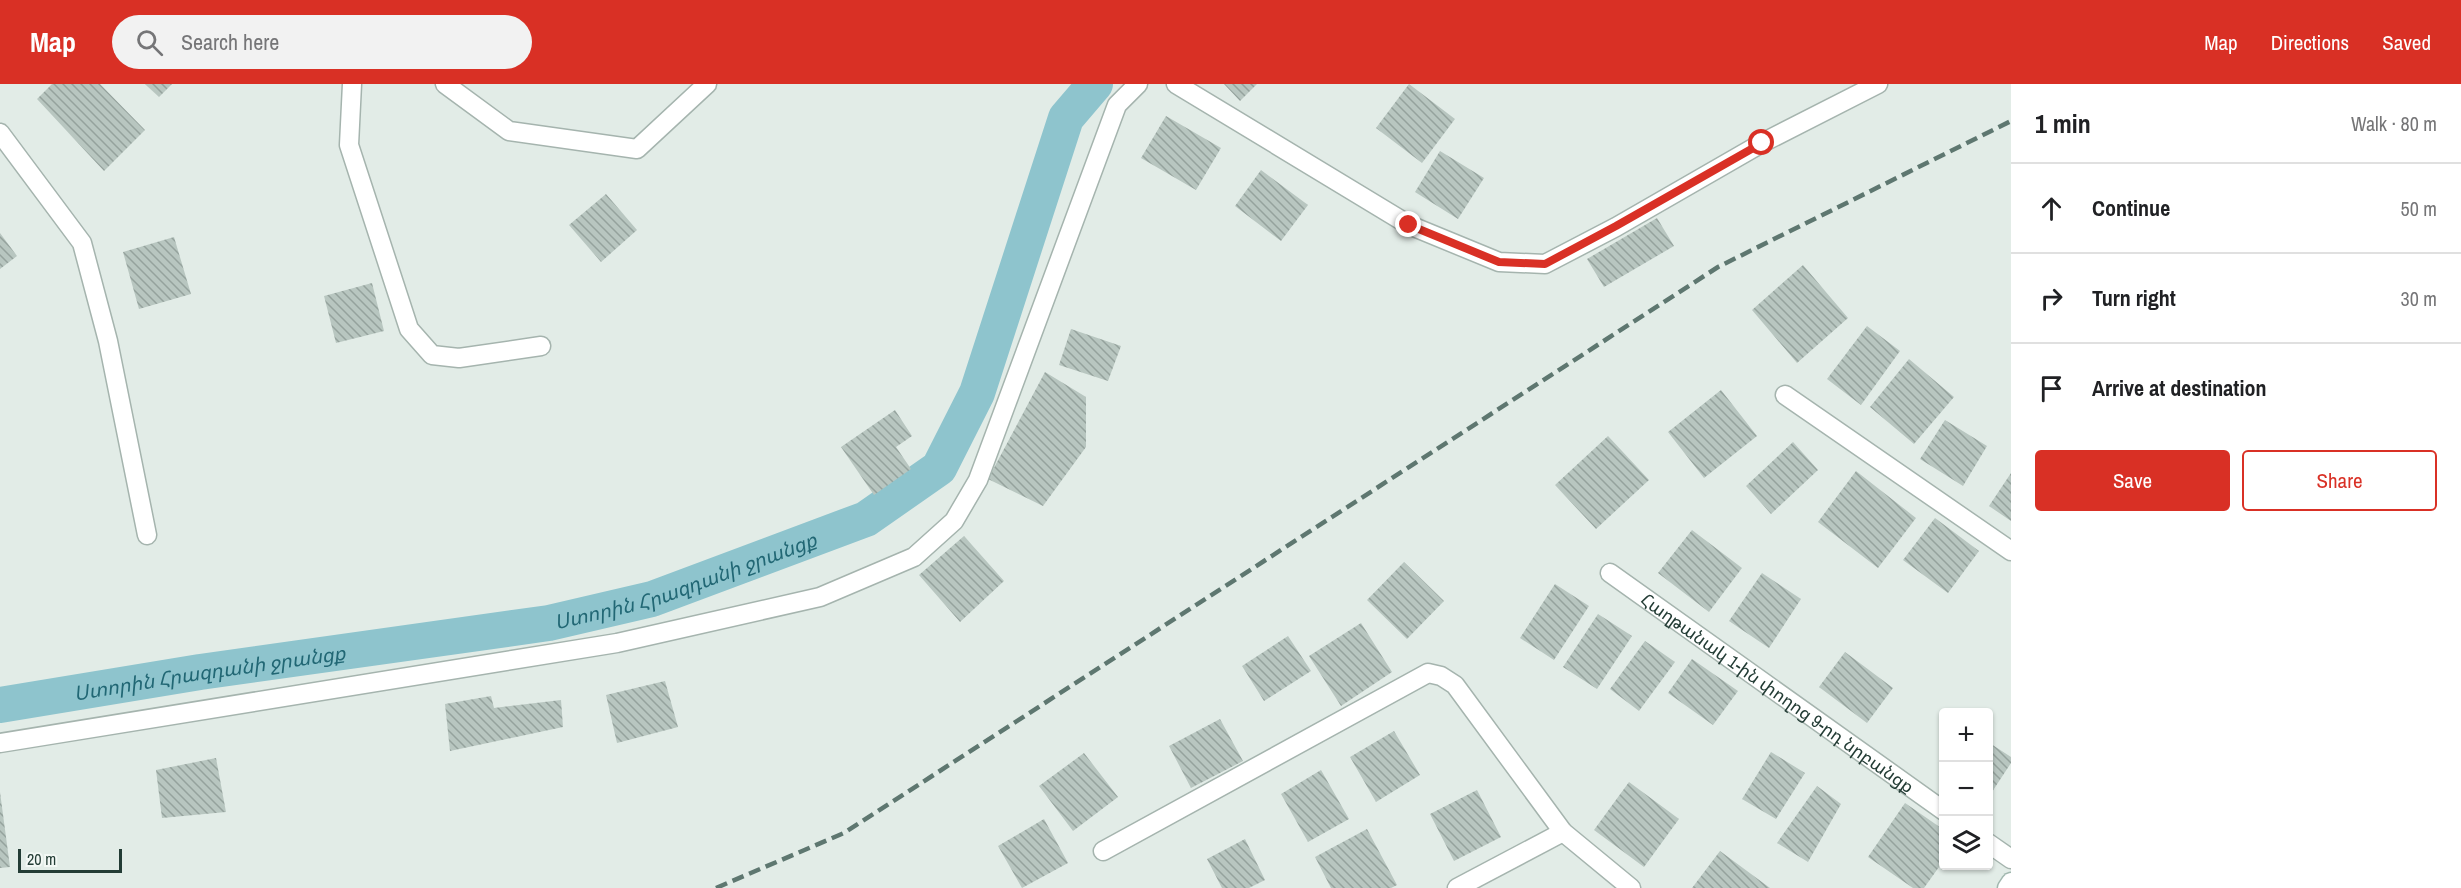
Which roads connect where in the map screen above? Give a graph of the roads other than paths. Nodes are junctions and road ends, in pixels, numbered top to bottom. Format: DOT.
graph roads {
  1 [pos="352,84"];
  2 [pos="445,84"];
  3 [pos="707,84"];
  4 [pos="1138,84"];
  5 [pos="1176,84"];
  6 [pos="1878,84"];
  7 [pos="0,133"];
  8 [pos="541,345"];
  9 [pos="1785,395"];
  10 [pos="147,535"];
  11 [pos="2011,550"];
  12 [pos="1610,573"];
  13 [pos="0,743"];
  14 [pos="1939,807"];
  15 [pos="1563,832"];
  16 [pos="1993,846"];
  17 [pos="1102,851"];
  18 [pos="2011,859"];
  19 [pos="2011,882"];
  20 [pos="1456,888"];
  21 [pos="1631,888"];
  22 [pos="2007,888"];
  1 -- 8 [label="street"];
  2 -- 3 [label="street"];
  4 -- 13 [label="street"];
  5 -- 6 [label="street"];
  7 -- 10 [label="street"];
  9 -- 11 [label="street"];
  12 -- 14 [label="street, Հաղթանակ 1-ին փողոց 9-րդ նրբանցք"];
  15 -- 17 [label="street"];
  15 -- 20 [label="street"];
  15 -- 21 [label="street"];
  16 -- 18 [label="street"];
  19 -- 22 [label="street"];
}
